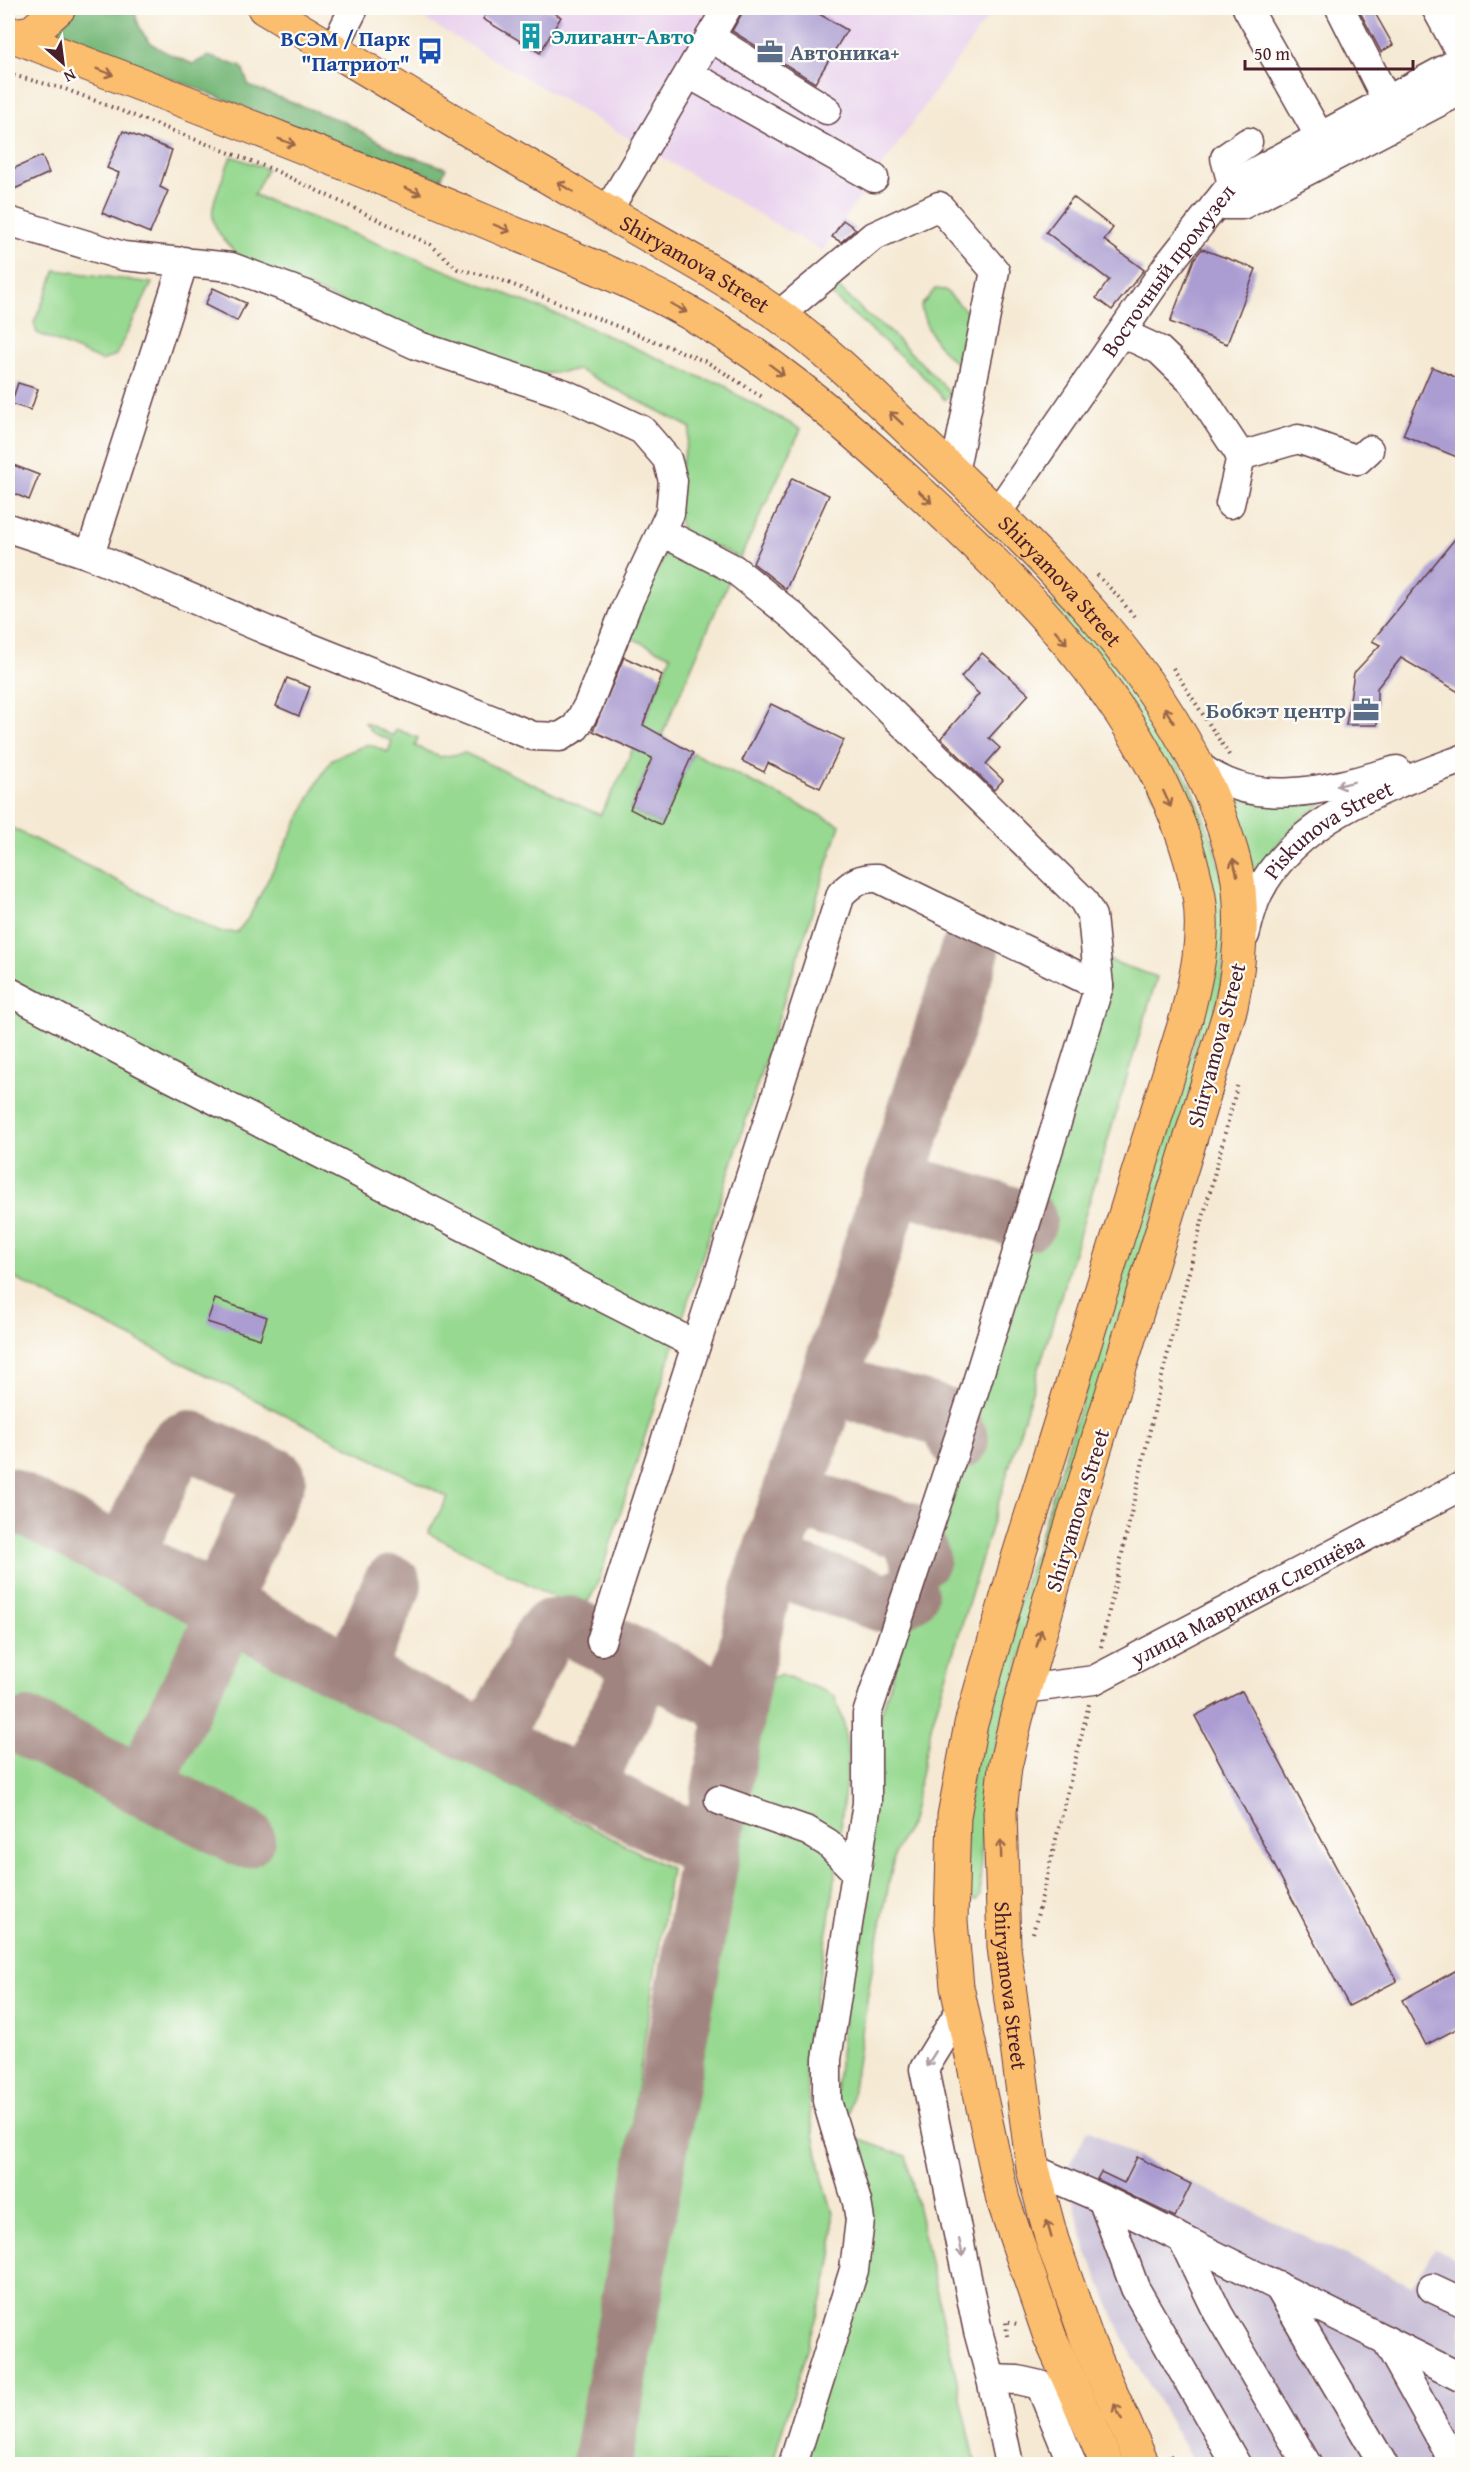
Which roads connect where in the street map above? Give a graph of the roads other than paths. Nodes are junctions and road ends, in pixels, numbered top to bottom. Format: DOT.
graph roads {
  1 [pos="59,8"];
  2 [pos="264,8"];
  3 [pos="354,8"];
  4 [pos="728,8"];
  5 [pos="1247,8"];
  6 [pos="1340,8"];
  7 [pos="1436,8"];
  8 [pos="9,38"];
  9 [pos="710,38"];
  10 [pos="333,50"];
  11 [pos="1462,58"];
  12 [pos="689,74"];
  13 [pos="1462,90"];
  14 [pos="1386,101"];
  15 [pos="827,110"];
  16 [pos="1320,137"];
  17 [pos="1248,142"];
  18 [pos="874,178"];
  19 [pos="1224,195"];
  20 [pos="607,212"];
  21 [pos="8,221"];
  22 [pos="184,261"];
  23 [pos="779,315"];
  24 [pos="1122,333"];
  25 [pos="1369,450"];
  26 [pos="1241,456"];
  27 [pos="954,472"];
  28 [pos="1230,504"];
  29 [pos="997,513"];
  30 [pos="8,528"];
  31 [pos="662,532"];
  32 [pos="90,555"];
  33 [pos="1462,752"];
  34 [pos="1462,759"];
  35 [pos="1199,766"];
  36 [pos="1242,946"];
  37 [pos="1098,986"];
  38 [pos="8,991"];
  39 [pos="696,1345"];
  40 [pos="1462,1486"];
  41 [pos="601,1641"];
  42 [pos="1024,1689"];
  43 [pos="718,1800"];
  44 [pos="856,1872"];
  45 [pos="1002,1890"];
  46 [pos="951,1899"];
  47 [pos="961,2009"];
  48 [pos="1018,2071"];
  49 [pos="979,2094"];
  50 [pos="1033,2169"];
  51 [pos="1102,2199"];
  52 [pos="1182,2239"];
  53 [pos="1278,2286"];
  54 [pos="1432,2288"];
  55 [pos="1462,2302"];
  56 [pos="1386,2340"];
  57 [pos="1462,2378"];
  58 [pos="991,2379"];
  59 [pos="793,2464"];
  60 [pos="1009,2464"];
  61 [pos="1072,2464"];
  62 [pos="1107,2464"];
  63 [pos="1143,2464"];
  64 [pos="1236,2464"];
  65 [pos="1307,2464"];
  66 [pos="1383,2464"];
  67 [pos="1455,2464"];
  1 -- 8 [label="main road"];
  2 -- 10 [label="main road, Shiryamova Street"];
  3 -- 10 [label="street"];
  4 -- 9 [label="street"];
  5 -- 16 [label="street"];
  6 -- 14 [label="street"];
  7 -- 11 [label="street"];
  8 -- 46 [label="main road, Shiryamova Street, one-way"];
  9 -- 12 [label="street"];
  9 -- 15 [label="street"];
  20 -- 10 [label="main road, Shiryamova Street, one-way"];
  11 -- 14 [label="street, Восточный промузел"];
  12 -- 18 [label="street"];
  12 -- 20 [label="street"];
  13 -- 19 [label="street"];
  14 -- 16 [label="street, Восточный промузел"];
  16 -- 19 [label="street, Восточный промузел"];
  17 -- 19 [label="street"];
  19 -- 24 [label="street, Восточный промузел"];
  20 -- 23 [label="main road, Shiryamova Street"];
  21 -- 22 [label="street"];
  22 -- 31 [label="street"];
  22 -- 32 [label="street"];
  27 -- 23 [label="main road, Shiryamova Street, one-way"];
  23 -- 27 [label="street"];
  24 -- 26 [label="street"];
  24 -- 29 [label="street, Восточный промузел"];
  25 -- 26 [label="street"];
  26 -- 28 [label="street"];
  27 -- 29 [label="main road, Shiryamova Street"];
  35 -- 29 [label="main road, Shiryamova Street, one-way"];
  30 -- 32 [label="street"];
  31 -- 32 [label="street"];
  31 -- 37 [label="street"];
  33 -- 35 [label="street, Piskunova Street, one-way"];
  34 -- 36 [label="street, Piskunova Street"];
  36 -- 35 [label="main road, Shiryamova Street, one-way"];
  42 -- 36 [label="main road, Shiryamova Street, one-way"];
  37 -- 39 [label="street"];
  37 -- 44 [label="street"];
  38 -- 39 [label="street"];
  39 -- 41 [label="street"];
  40 -- 42 [label="street, улица Маврикия Слепнёва"];
  45 -- 42 [label="main road, Shiryamova Street, one-way"];
  43 -- 44 [label="street"];
  44 -- 59 [label="street"];
  45 -- 46 [label="main road"];
  45 -- 48 [label="main road, Shiryamova Street"];
  46 -- 47 [label="main road, Shiryamova Street"];
  47 -- 49 [label="main road, Shiryamova Street"];
  47 -- 58 [label="street, one-way"];
  48 -- 49 [label="main road"];
  48 -- 50 [label="main road, Shiryamova Street"];
  49 -- 62 [label="main road, Shiryamova Street"];
  50 -- 51 [label="street"];
  63 -- 50 [label="main road, Shiryamova Street, one-way"];
  51 -- 52 [label="street"];
  51 -- 64 [label="street"];
  52 -- 53 [label="street"];
  52 -- 65 [label="street"];
  53 -- 56 [label="street"];
  53 -- 66 [label="street"];
  54 -- 55 [label="street"];
  56 -- 57 [label="street"];
  56 -- 67 [label="street"];
  58 -- 60 [label="street"];
  58 -- 61 [label="street"];
}
